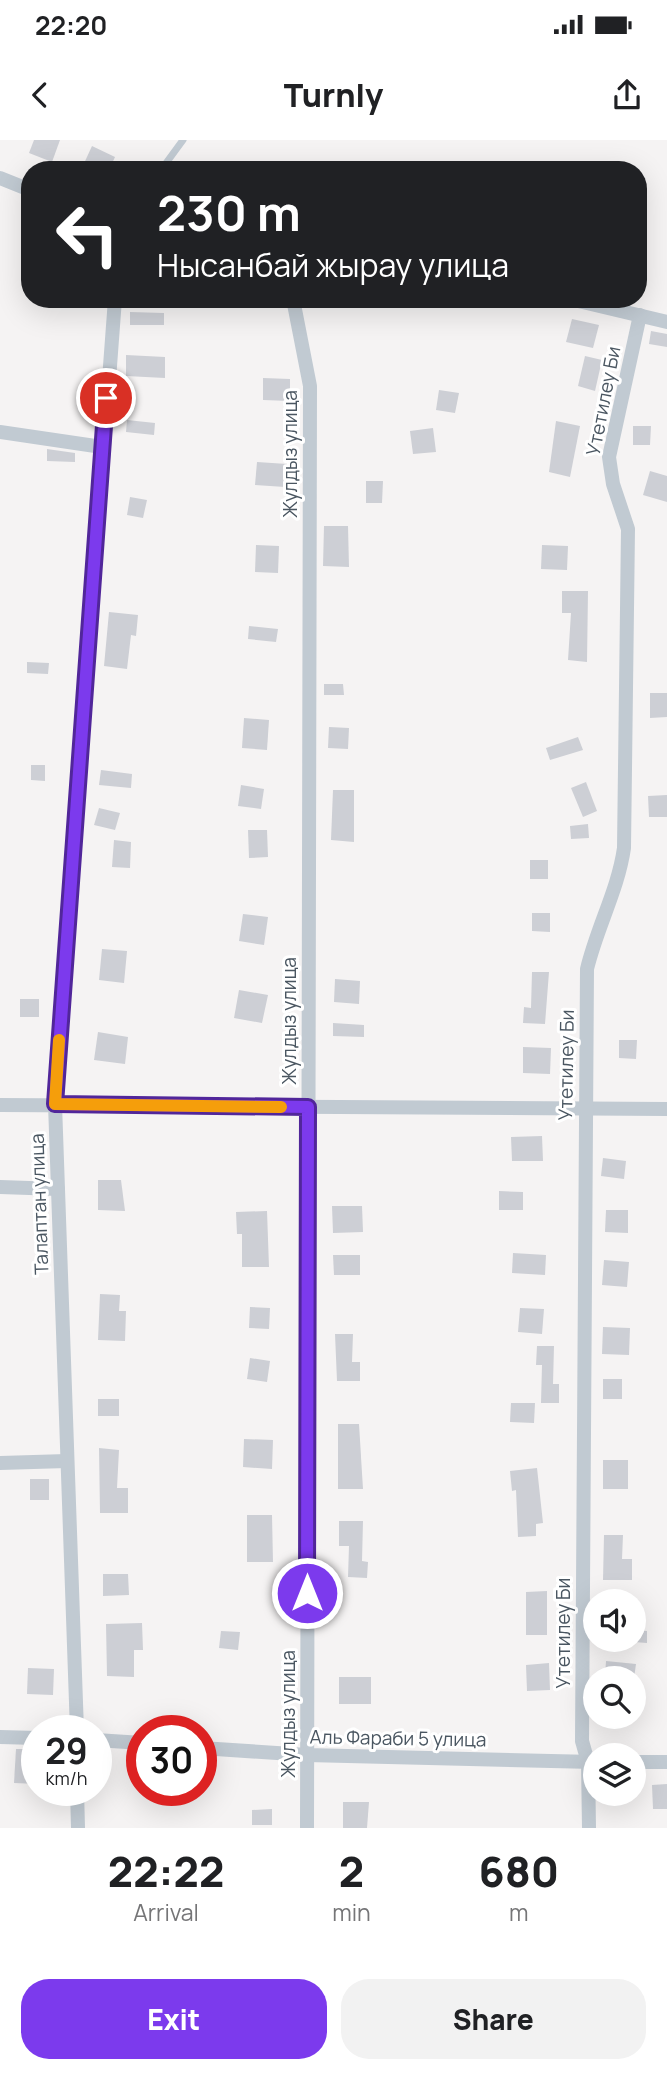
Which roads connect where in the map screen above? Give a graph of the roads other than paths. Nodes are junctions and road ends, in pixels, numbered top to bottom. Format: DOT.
graph roads {
  1 [pos="183,140"];
  2 [pos="168,161"];
  3 [pos="0,178"];
  4 [pos="21,186"];
  5 [pos="114,308"];
  6 [pos="295,308"];
  7 [pos="609,308"];
  8 [pos="640,315"];
  9 [pos="667,322"];
  10 [pos="0,432"];
  11 [pos="102,447"];
  12 [pos="55,1104"];
  13 [pos="0,1105"];
  14 [pos="308,1107"];
  15 [pos="584,1108"];
  16 [pos="667,1109"];
  17 [pos="0,1187"];
  18 [pos="58,1189"];
  19 [pos="67,1461"];
  20 [pos="0,1463"];
  21 [pos="76,1715"];
  22 [pos="0,1737"];
  23 [pos="21,1738"];
  24 [pos="583,1743"];
  25 [pos="217,1749"];
  26 [pos="307,1755"];
  27 [pos="583,1762"];
  28 [pos="646,1762"];
  29 [pos="667,1762"];
  30 [pos="77,1806"];
  31 [pos="590,1806"];
  32 [pos="78,1828"];
  33 [pos="307,1828"];
  34 [pos="589,1828"];
  1 -- 2 [label="lane"];
  3 -- 4 [label="street"];
  5 -- 11 [label="street, Талаптан улица"];
  6 -- 14 [label="street, Жулдыз улица"];
  7 -- 8 [label="street"];
  8 -- 9 [label="street"];
  8 -- 15 [label="street, Утетилеу Би"];
  10 -- 11 [label="street"];
  11 -- 12 [label="street, Талаптан улица"];
  12 -- 13 [label="street"];
  12 -- 14 [label="street"];
  12 -- 18 [label="street, Талаптан улица"];
  14 -- 15 [label="street"];
  14 -- 26 [label="street, Жулдыз улица"];
  15 -- 16 [label="street"];
  15 -- 24 [label="street, Утетилеу Би"];
  17 -- 18 [label="street"];
  18 -- 19 [label="street, Талаптан улица"];
  19 -- 20 [label="street"];
  19 -- 21 [label="street, Талаптан улица"];
  22 -- 23 [label="street"];
  25 -- 26 [label="street, Аль Фараби 5 улица"];
  26 -- 27 [label="street, Аль Фараби 5 улица"];
  26 -- 33 [label="street, Жулдыз улица"];
  28 -- 29 [label="street"];
  30 -- 32 [label="street"];
  31 -- 34 [label="street, Утетилеу Би"];
}
